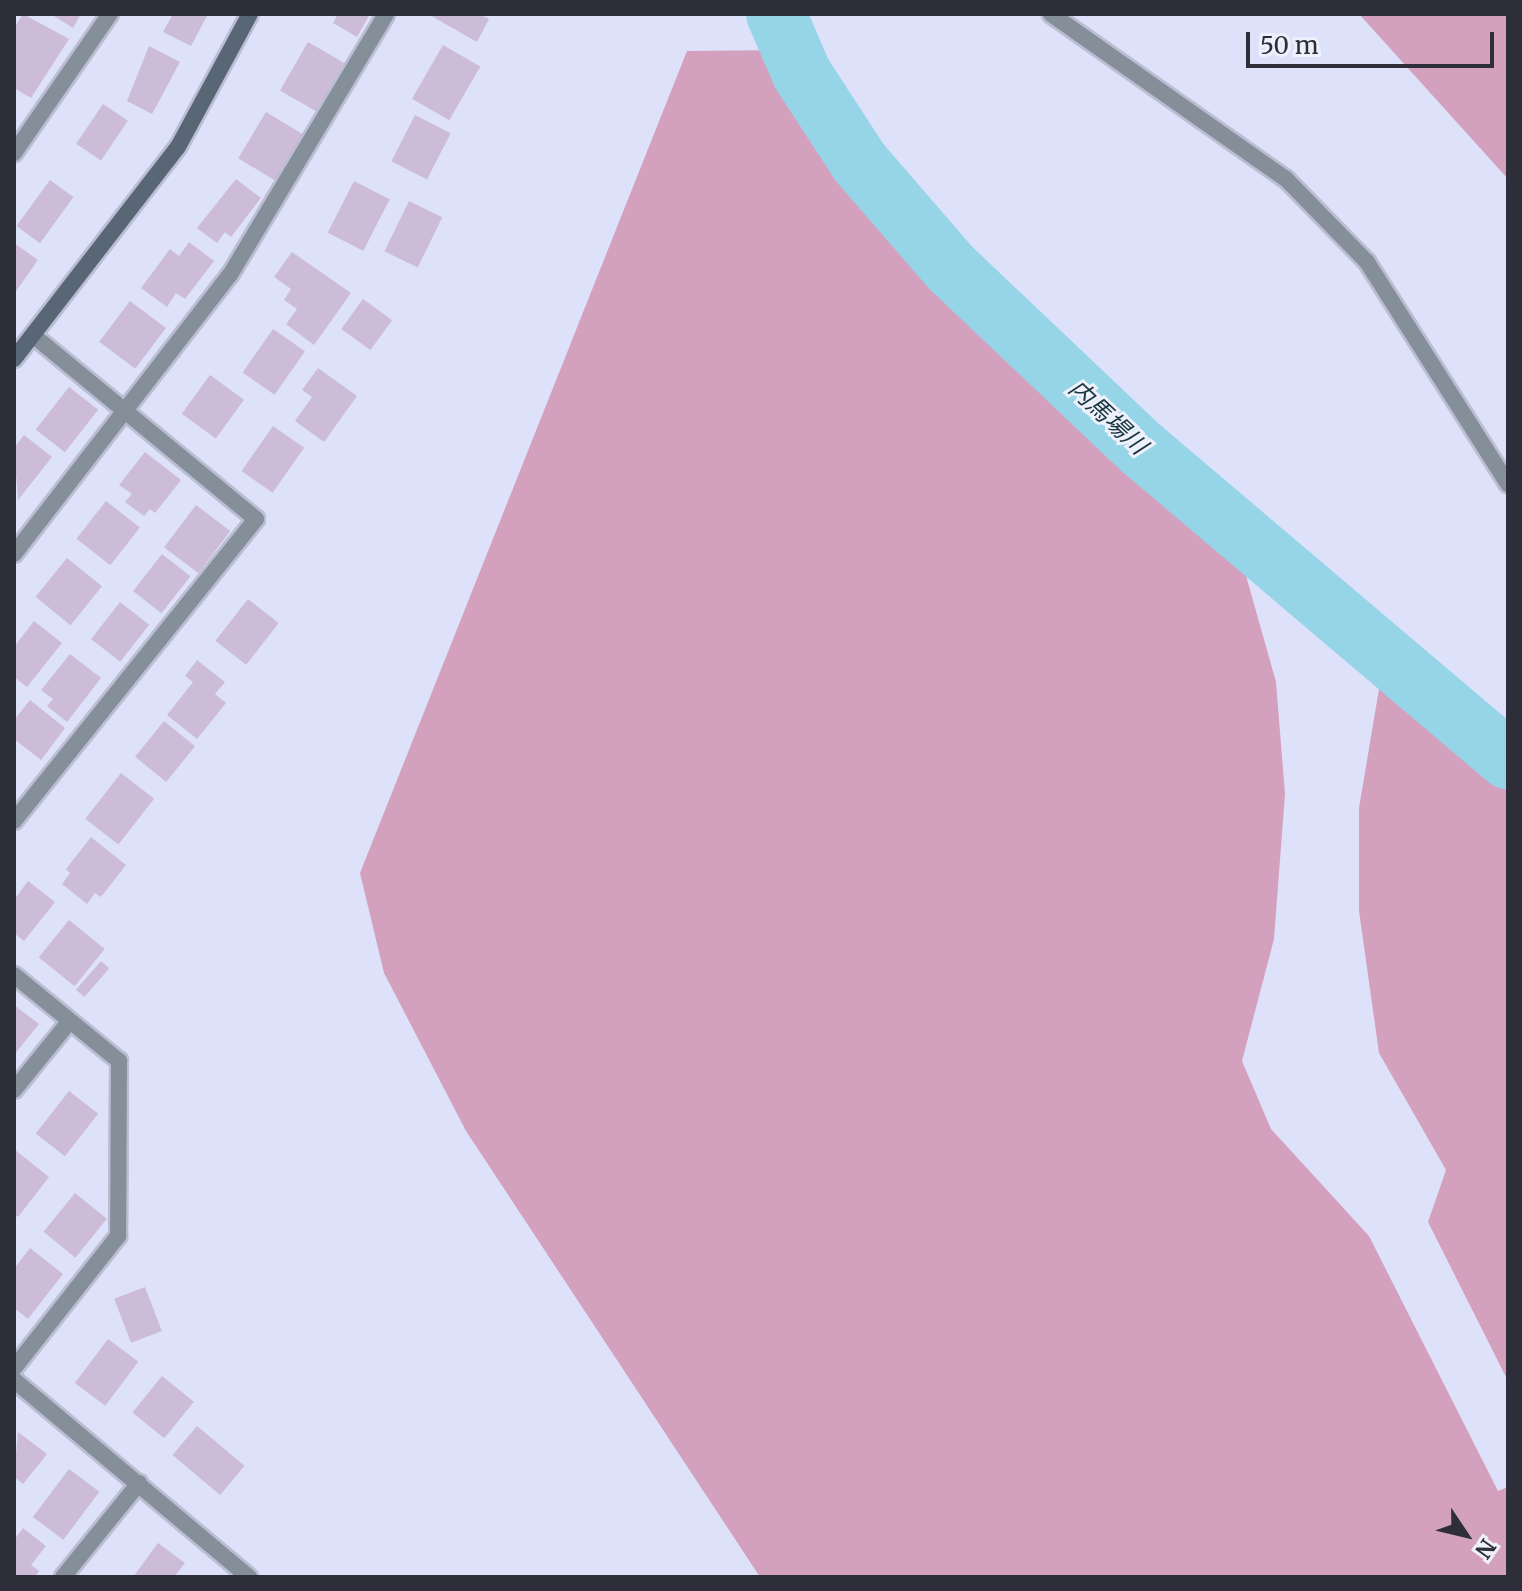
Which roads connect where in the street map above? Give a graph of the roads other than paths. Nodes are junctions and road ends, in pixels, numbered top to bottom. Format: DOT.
graph roads {
  1 [pos="110,14"];
  2 [pos="250,14"];
  3 [pos="386,14"];
  4 [pos="1051,14"];
  5 [pos="14,153"];
  6 [pos="34,336"];
  7 [pos="14,359"];
  8 [pos="128,411"];
  9 [pos="1508,484"];
  10 [pos="14,554"];
  11 [pos="14,821"];
  12 [pos="14,975"];
  13 [pos="69,1022"];
  14 [pos="14,1090"];
  15 [pos="14,1368"];
  16 [pos="14,1380"];
  17 [pos="139,1483"];
  18 [pos="63,1577"];
  19 [pos="249,1577"];
  1 -- 5 [label="street"];
  2 -- 6 [label="street"];
  3 -- 8 [label="street"];
  4 -- 9 [label="street"];
  6 -- 7 [label="street"];
  6 -- 8 [label="street"];
  8 -- 10 [label="street"];
  8 -- 11 [label="street"];
  12 -- 13 [label="street"];
  13 -- 14 [label="street"];
  13 -- 15 [label="street"];
  16 -- 17 [label="street"];
  17 -- 18 [label="street"];
  17 -- 19 [label="street"];
}
